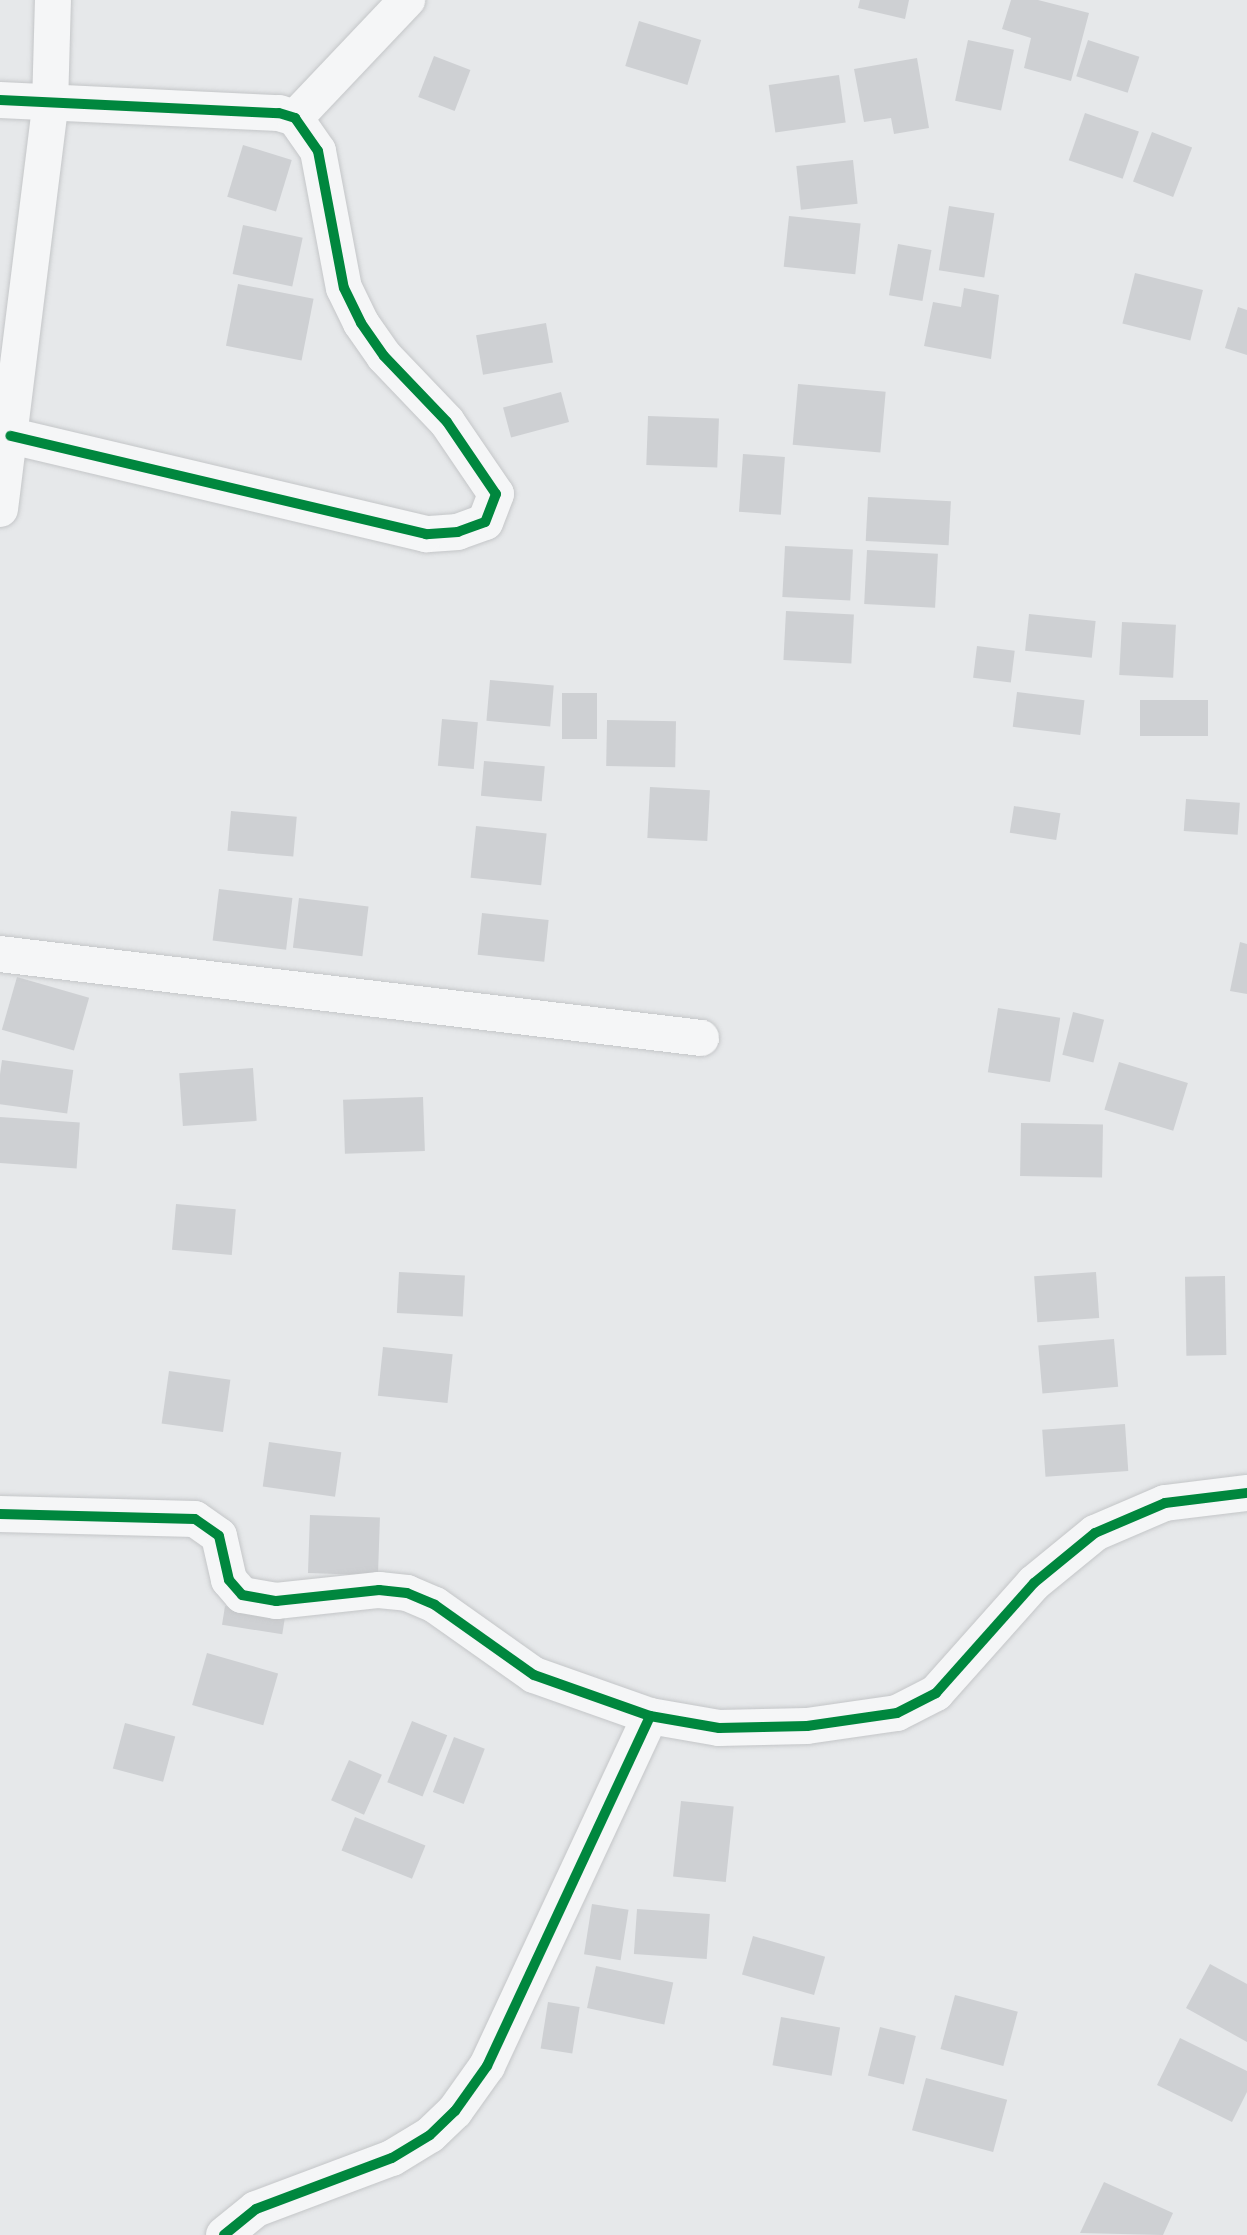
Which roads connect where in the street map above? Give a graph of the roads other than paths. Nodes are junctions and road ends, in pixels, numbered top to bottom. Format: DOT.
graph roads {
  1 [pos="53,0"];
  2 [pos="407,0"];
  3 [pos="0,100"];
  4 [pos="50,106"];
  5 [pos="295,118"];
  6 [pos="10,436"];
  7 [pos="0,509"];
  8 [pos="0,954"];
  9 [pos="701,1038"];
  10 [pos="1247,1493"];
  11 [pos="0,1514"];
  12 [pos="650,1716"];
  13 [pos="224,2235"];
  1 -- 4 [label="street"];
  2 -- 5 [label="street"];
  3 -- 4 [label="street"];
  4 -- 5 [label="street"];
  4 -- 6 [label="street"];
  5 -- 6 [label="street"];
  6 -- 7 [label="street"];
  8 -- 9 [label="street"];
  10 -- 12 [label="street"];
  11 -- 12 [label="street"];
  12 -- 13 [label="street"];
}
